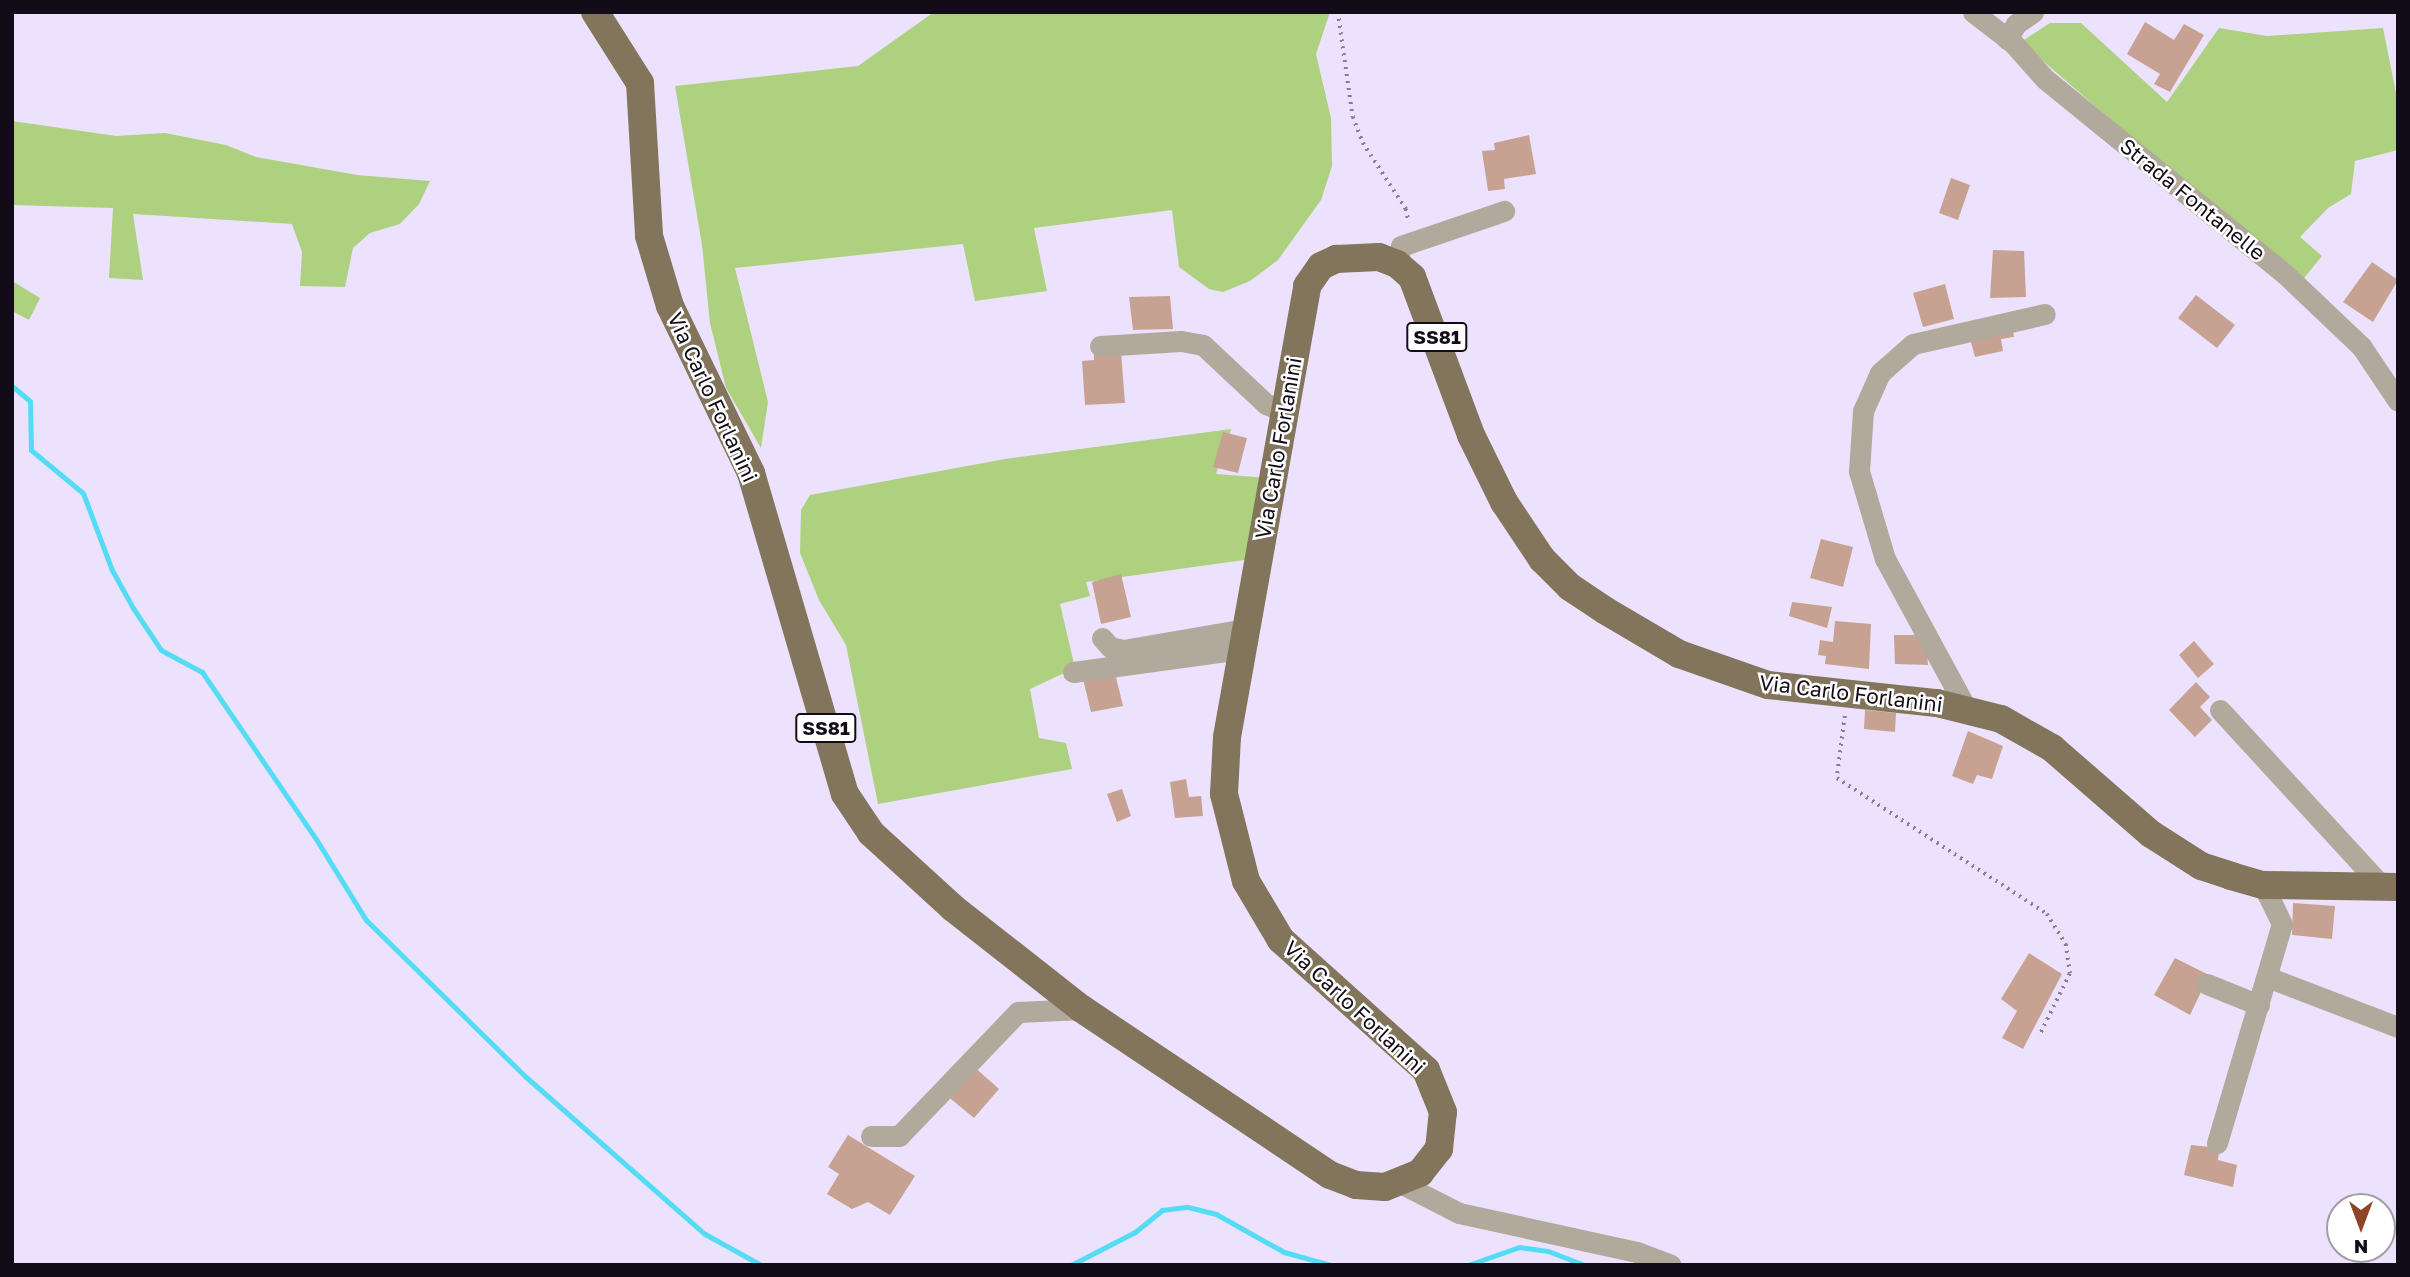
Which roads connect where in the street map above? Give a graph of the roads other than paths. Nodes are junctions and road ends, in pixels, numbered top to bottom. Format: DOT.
graph roads {
  1 [pos="595,12"];
  2 [pos="1973,12"];
  3 [pos="2033,12"];
  4 [pos="2007,39"];
  5 [pos="1504,211"];
  6 [pos="1405,253"];
  7 [pos="2046,314"];
  8 [pos="1100,346"];
  9 [pos="2398,401"];
  10 [pos="1285,412"];
  11 [pos="1102,638"];
  12 [pos="1244,639"];
  13 [pos="1073,671"];
  14 [pos="1966,708"];
  15 [pos="2220,710"];
  16 [pos="2263,885"];
  17 [pos="2389,886"];
  18 [pos="2267,977"];
  19 [pos="2207,984"];
  20 [pos="2259,1005"];
  21 [pos="1082,1009"];
  22 [pos="2398,1027"];
  23 [pos="871,1136"];
  24 [pos="2217,1143"];
  25 [pos="1400,1184"];
  26 [pos="1671,1265"];
  1 -- 21 [label="main road, Via Carlo Forlanini / SS81"];
  2 -- 4 [label="street, Strada Fontanelle"];
  3 -- 4 [label="street"];
  4 -- 9 [label="street, Strada Fontanelle"];
  5 -- 6 [label="street"];
  6 -- 10 [label="main road, Via Carlo Forlanini"];
  6 -- 14 [label="main road, Via Carlo Forlanini / SS81"];
  7 -- 14 [label="street, Via Carlo Forlanini"];
  8 -- 10 [label="street"];
  10 -- 12 [label="main road, Via Carlo Forlanini"];
  11 -- 12 [label="street"];
  12 -- 13 [label="street"];
  12 -- 25 [label="main road, Via Carlo Forlanini"];
  14 -- 16 [label="main road, Via Carlo Forlanini / SS81"];
  15 -- 17 [label="street"];
  16 -- 17 [label="main road, Via Carlo Forlanini / SS81"];
  16 -- 18 [label="street"];
  18 -- 20 [label="street"];
  18 -- 22 [label="street"];
  19 -- 20 [label="street"];
  20 -- 24 [label="street"];
  21 -- 23 [label="street"];
  21 -- 25 [label="main road, Via Carlo Forlanini / SS81"];
  25 -- 26 [label="street"];
}
